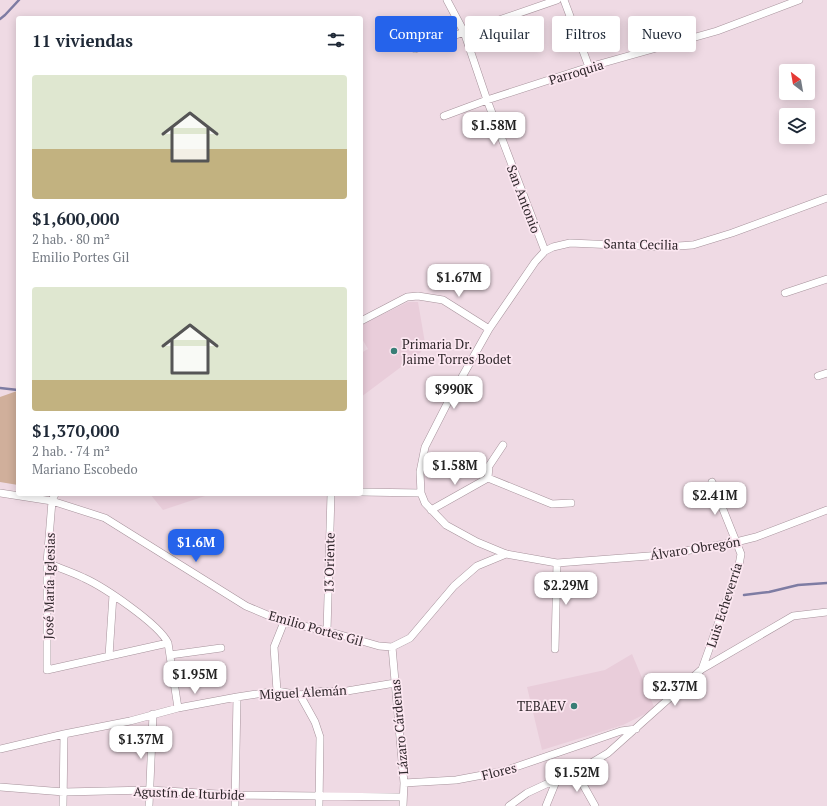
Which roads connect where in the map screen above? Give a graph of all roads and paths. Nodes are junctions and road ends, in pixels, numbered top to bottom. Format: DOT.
graph roads {
  1 [pos="448,0"];
  2 [pos="557,0"];
  3 [pos="564,0"];
  4 [pos="799,0"];
  5 [pos="464,32"];
  6 [pos="457,34"];
  7 [pos="588,67"];
  8 [pos="487,100"];
  9 [pos="444,116"];
  10 [pos="827,198"];
  11 [pos="545,251"];
  12 [pos="827,279"];
  13 [pos="785,293"];
  14 [pos="363,320"];
  15 [pos="489,329"];
  16 [pos="827,373"];
  17 [pos="818,376"];
  18 [pos="503,445"];
  19 [pos="488,478"];
  20 [pos="712,482"];
  21 [pos="363,492"];
  22 [pos="0,493"];
  23 [pos="421,493"];
  24 [pos="16,494"];
  25 [pos="40,496"];
  26 [pos="330,496"];
  27 [pos="53,497"];
  28 [pos="571,503"];
  29 [pos="431,510"];
  30 [pos="827,510"];
  31 [pos="736,542"];
  32 [pos="506,554"];
  33 [pos="47,563"];
  34 [pos="557,563"];
  35 [pos="113,595"];
  36 [pos="827,612"];
  37 [pos="284,622"];
  38 [pos="327,631"];
  39 [pos="168,643"];
  40 [pos="392,647"];
  41 [pos="221,648"];
  42 [pos="555,648"];
  43 [pos="170,655"];
  44 [pos="109,656"];
  45 [pos="702,669"];
  46 [pos="395,683"];
  47 [pos="276,691"];
  48 [pos="300,695"];
  49 [pos="237,697"];
  50 [pos="178,708"];
  51 [pos="153,714"];
  52 [pos="636,729"];
  53 [pos="64,734"];
  54 [pos="0,749"];
  55 [pos="576,772"];
  56 [pos="557,779"];
  57 [pos="404,783"];
  58 [pos="0,787"];
  59 [pos="149,790"];
  60 [pos="64,792"];
  61 [pos="235,795"];
  62 [pos="319,796"];
  63 [pos="403,797"];
  64 [pos="63,806"];
  65 [pos="149,806"];
  66 [pos="235,806"];
  67 [pos="319,806"];
  68 [pos="403,806"];
  69 [pos="509,806"];
  70 [pos="546,806"];
  71 [pos="595,806"];
  1 -- 5 [label="street, San Antonio"];
  2 -- 5 [label="street"];
  3 -- 7 [label="street"];
  4 -- 7 [label="street, Parroquia"];
  5 -- 6 [label="street"];
  5 -- 8 [label="street, San Antonio"];
  7 -- 8 [label="street, Parroquia"];
  8 -- 9 [label="street, Parroquia"];
  8 -- 11 [label="street, San Antonio"];
  10 -- 11 [label="street, Santa Cecilia"];
  11 -- 15 [label="street"];
  12 -- 13 [label="street"];
  14 -- 15 [label="street"];
  15 -- 23 [label="street, Álvaro Obregón"];
  16 -- 17 [label="street"];
  18 -- 19 [label="street"];
  19 -- 28 [label="street"];
  19 -- 29 [label="street"];
  20 -- 31 [label="street, Luis Echeverría"];
  21 -- 23 [label="street"];
  22 -- 24 [label="street, Emilio Portes Gil"];
  23 -- 29 [label="street, Álvaro Obregón"];
  25 -- 27 [label="street, Emilio Portes Gil"];
  26 -- 38 [label="street, 13 Oriente"];
  27 -- 33 [label="street, José María Iglesias"];
  27 -- 37 [label="street, Emilio Portes Gil"];
  29 -- 32 [label="street, Álvaro Obregón"];
  30 -- 31 [label="street, Álvaro Obregón"];
  31 -- 34 [label="street, Álvaro Obregón"];
  31 -- 45 [label="street, Luis Echeverría"];
  32 -- 34 [label="street, Álvaro Obregón"];
  32 -- 40 [label="street"];
  33 -- 35 [label="street"];
  33 -- 44 [label="street, José María Iglesias"];
  34 -- 42 [label="street"];
  35 -- 39 [label="street"];
  35 -- 44 [label="street"];
  36 -- 45 [label="street"];
  37 -- 38 [label="street, Emilio Portes Gil"];
  37 -- 47 [label="street"];
  38 -- 40 [label="street, Emilio Portes Gil"];
  39 -- 43 [label="street"];
  39 -- 44 [label="street"];
  40 -- 46 [label="street, Lázaro Cárdenas"];
  41 -- 43 [label="street"];
  43 -- 50 [label="street"];
  45 -- 52 [label="street, Luis Echeverría"];
  46 -- 48 [label="street, Miguel Alemán"];
  46 -- 57 [label="street, Lázaro Cárdenas"];
  47 -- 48 [label="street, Miguel Alemán"];
  47 -- 49 [label="street, Miguel Alemán"];
  48 -- 62 [label="street"];
  49 -- 50 [label="street, Miguel Alemán"];
  49 -- 61 [label="street"];
  50 -- 51 [label="street, Miguel Alemán"];
  51 -- 53 [label="street, Miguel Alemán"];
  51 -- 59 [label="street"];
  52 -- 55 [label="street, Luis Echeverría"];
  52 -- 57 [label="street, Flores"];
  53 -- 54 [label="street, Miguel Alemán"];
  53 -- 60 [label="street"];
  55 -- 56 [label="street, Luis Echeverría"];
  55 -- 71 [label="street"];
  56 -- 69 [label="street, Luis Echeverría"];
  56 -- 70 [label="street"];
  57 -- 63 [label="street, Lázaro Cárdenas"];
  58 -- 60 [label="street, Agustín de Iturbide"];
  59 -- 60 [label="street, Agustín de Iturbide"];
  59 -- 61 [label="street, Agustín de Iturbide"];
  59 -- 65 [label="street"];
  60 -- 64 [label="street"];
  61 -- 62 [label="street, Agustín de Iturbide"];
  61 -- 66 [label="street"];
  62 -- 63 [label="street, Agustín de Iturbide"];
  62 -- 67 [label="street"];
  63 -- 68 [label="street, Lázaro Cárdenas"];
}
